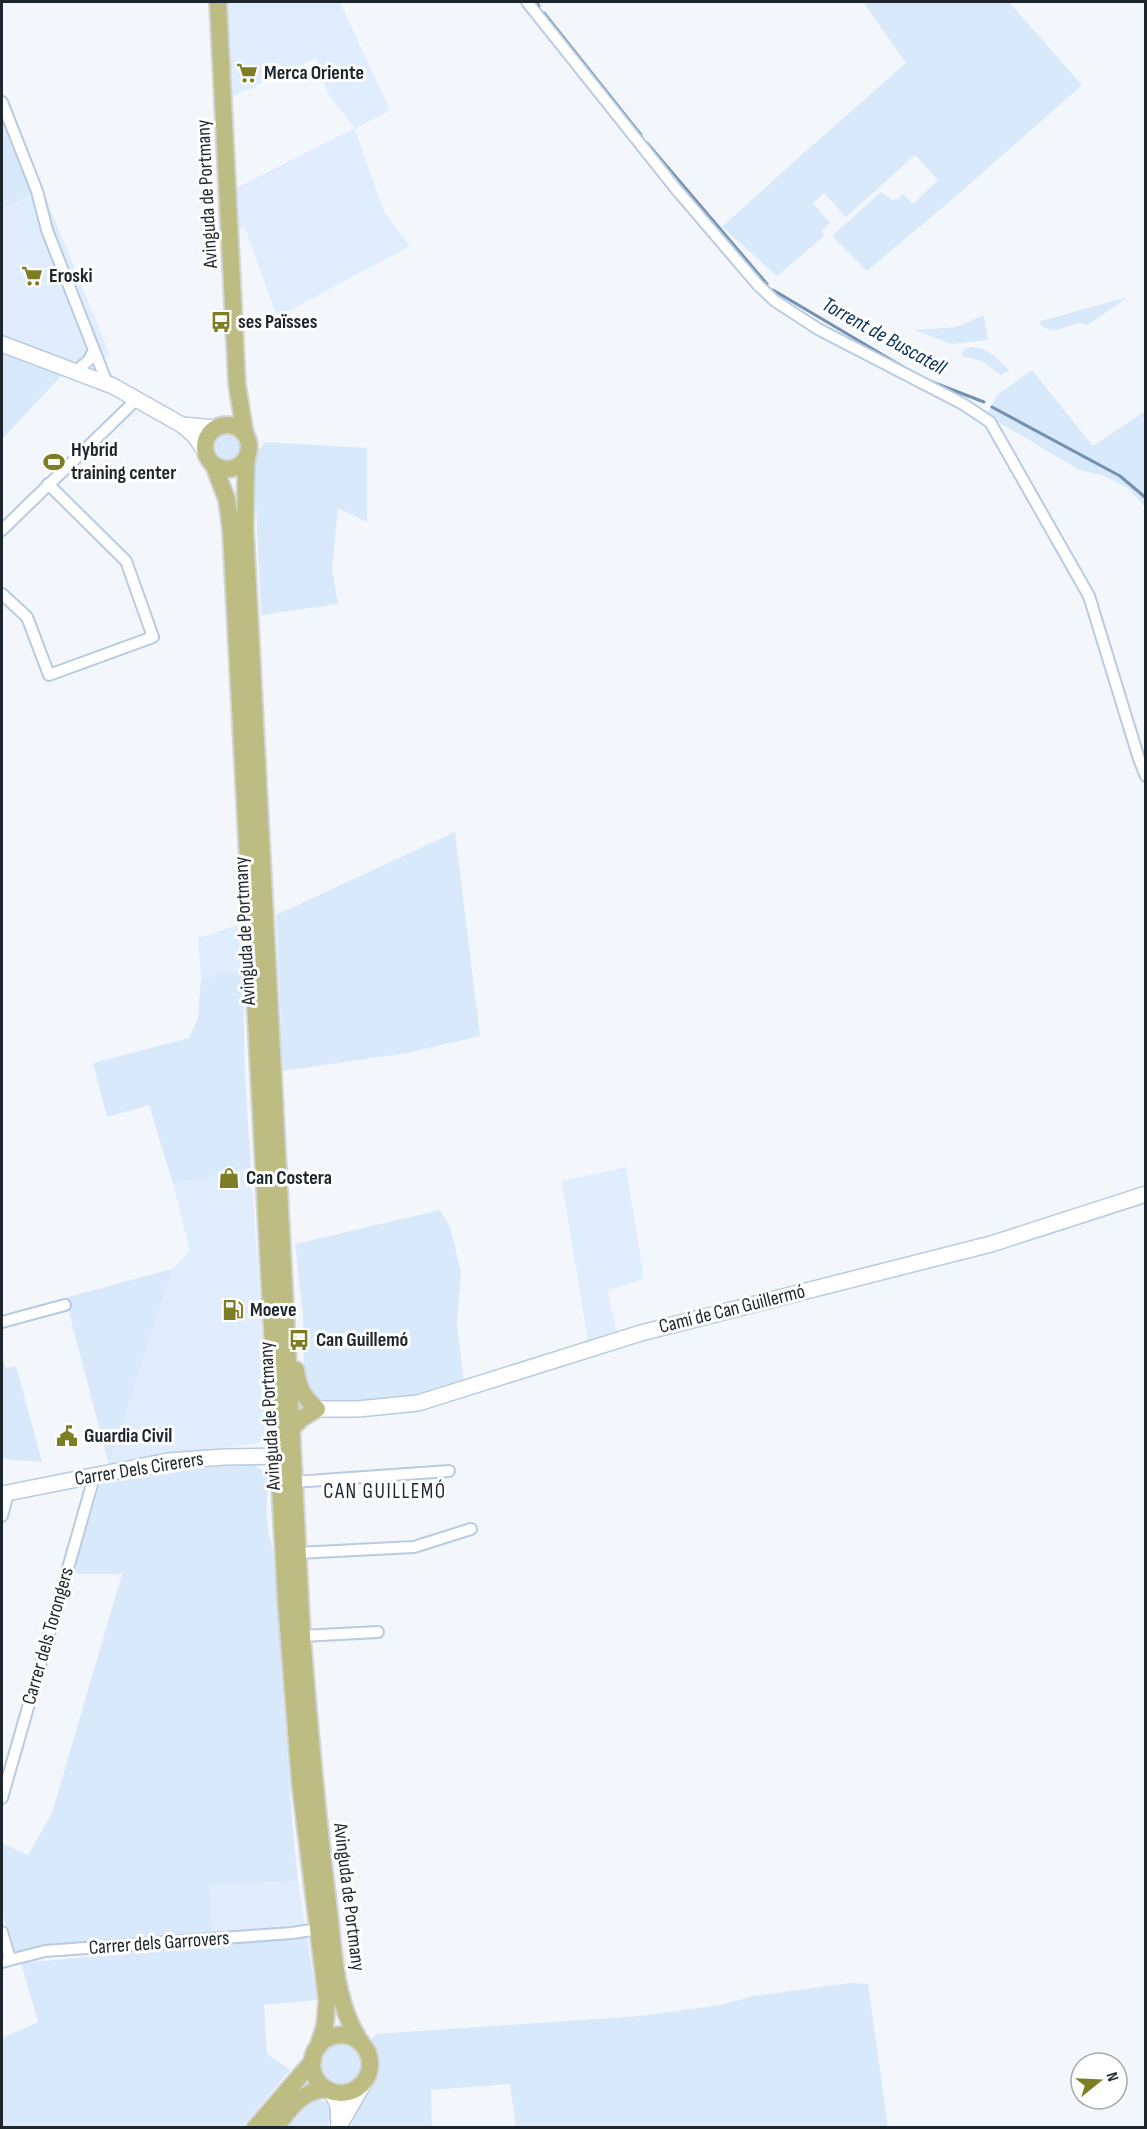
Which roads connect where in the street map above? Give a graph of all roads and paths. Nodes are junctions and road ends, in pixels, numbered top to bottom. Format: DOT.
graph roads {
  1 [pos="218,2"];
  2 [pos="527,2"];
  3 [pos="2,102"];
  4 [pos="2,344"];
  5 [pos="94,350"];
  6 [pos="76,371"];
  7 [pos="107,383"];
  8 [pos="237,384"];
  9 [pos="137,399"];
  10 [pos="182,425"];
  11 [pos="217,427"];
  12 [pos="245,434"];
  13 [pos="205,451"];
  14 [pos="248,456"];
  15 [pos="214,466"];
  16 [pos="48,484"];
  17 [pos="2,530"];
  18 [pos="2,594"];
  19 [pos="1146,776"];
  20 [pos="1146,1194"];
  21 [pos="282,1242"];
  22 [pos="65,1305"];
  23 [pos="2,1322"];
  24 [pos="317,1409"];
  25 [pos="291,1429"];
  26 [pos="279,1456"];
  27 [pos="449,1471"];
  28 [pos="95,1474"];
  29 [pos="294,1482"];
  30 [pos="5,1493"];
  31 [pos="2,1516"];
  32 [pos="471,1529"];
  33 [pos="297,1553"];
  34 [pos="378,1632"];
  35 [pos="302,1636"];
  36 [pos="2,1797"];
  37 [pos="318,1929"];
  38 [pos="2,1932"];
  39 [pos="6,1960"];
  40 [pos="362,2044"];
  41 [pos="315,2054"];
  42 [pos="365,2080"];
  43 [pos="329,2090"];
  44 [pos="255,2127"];
  45 [pos="275,2127"];
  1 -- 8 [label="main road, Avinguda de Portmany"];
  2 -- 19 [label="street"];
  3 -- 5 [label="street"];
  4 -- 6 [label="street"];
  5 -- 6 [label="street"];
  5 -- 7 [label="street"];
  6 -- 7 [label="street"];
  7 -- 9 [label="street"];
  8 -- 11 [label="main road, Avinguda de Portmany"];
  8 -- 12 [label="main road, Avinguda de Portmany"];
  9 -- 10 [label="street"];
  9 -- 16 [label="street"];
  10 -- 11 [label="street"];
  10 -- 13 [label="street"];
  11 -- 12 [label="main road"];
  11 -- 13 [label="main road"];
  12 -- 14 [label="main road"];
  13 -- 15 [label="main road"];
  14 -- 15 [label="main road"];
  14 -- 21 [label="main road, Avinguda de Portmany"];
  15 -- 26 [label="main road, Avinguda de Portmany"];
  16 -- 17 [label="street"];
  16 -- 18 [label="street"];
  20 -- 24 [label="street, Camí de Can Guillermó"];
  21 -- 24 [label="main road"];
  21 -- 25 [label="main road, Avinguda de Portmany"];
  22 -- 23 [label="street"];
  24 -- 25 [label="main road"];
  25 -- 29 [label="main road, Avinguda de Portmany"];
  26 -- 28 [label="street, Carrer Dels Cirerers"];
  26 -- 37 [label="main road, Avinguda de Portmany"];
  27 -- 29 [label="street"];
  28 -- 30 [label="street, Carrer Dels Cirerers"];
  28 -- 36 [label="street, Carrer dels Torongers"];
  29 -- 33 [label="main road, Avinguda de Portmany"];
  30 -- 31 [label="street"];
  32 -- 33 [label="street"];
  33 -- 35 [label="main road, Avinguda de Portmany"];
  34 -- 35 [label="street"];
  35 -- 40 [label="main road, Avinguda de Portmany"];
  37 -- 39 [label="street, Carrer dels Garrovers"];
  37 -- 41 [label="main road, Avinguda de Portmany"];
  38 -- 39 [label="street"];
  40 -- 41 [label="main road"];
  40 -- 42 [label="main road"];
  41 -- 43 [label="main road"];
  41 -- 44 [label="main road"];
  42 -- 43 [label="main road"];
  42 -- 43 [label="street"];
  43 -- 45 [label="main road"];
}
